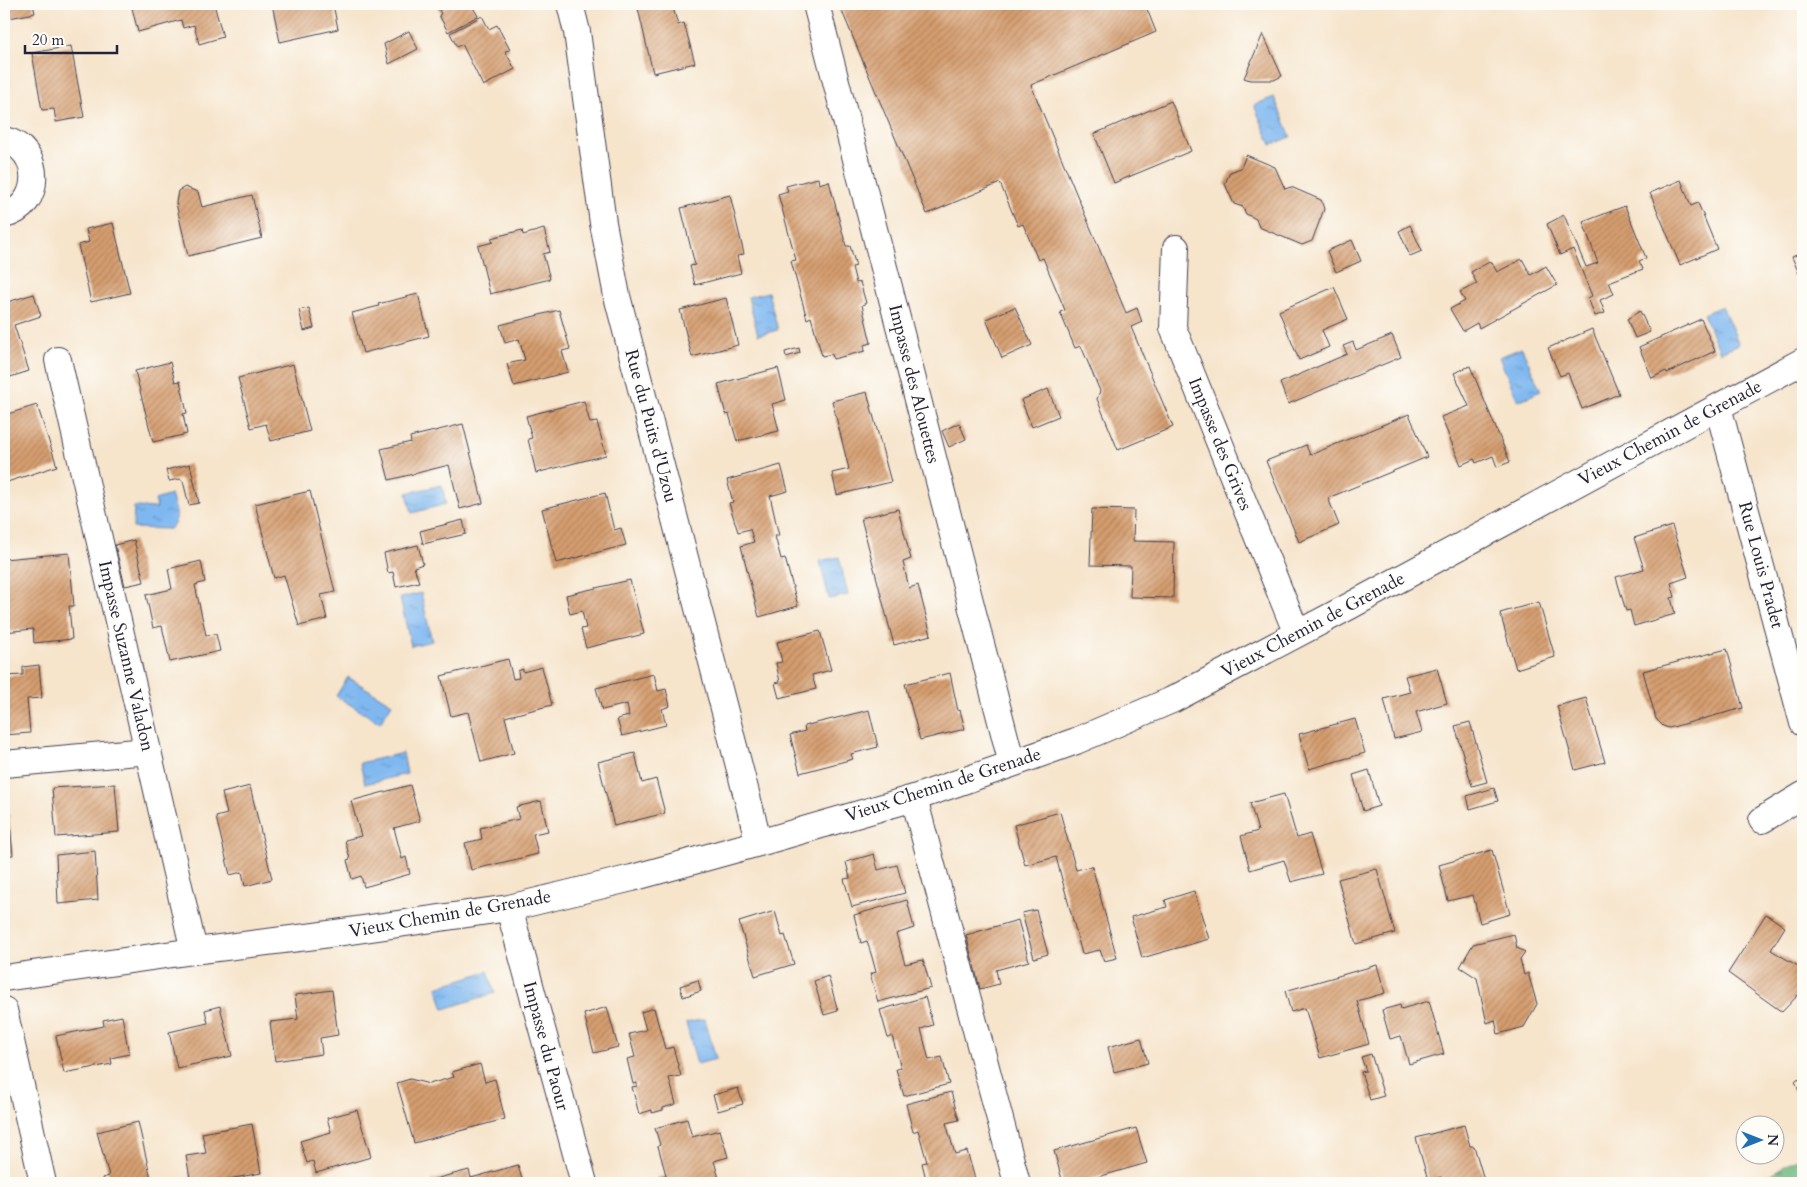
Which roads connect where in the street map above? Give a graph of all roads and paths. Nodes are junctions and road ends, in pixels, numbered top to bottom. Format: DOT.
graph roads {
  1 [pos="570,4"];
  2 [pos="816,4"];
  3 [pos="4,140"];
  4 [pos="4,215"];
  5 [pos="1176,248"];
  6 [pos="58,360"];
  7 [pos="1803,361"];
  8 [pos="1718,407"];
  9 [pos="1297,634"];
  10 [pos="1803,723"];
  11 [pos="148,751"];
  12 [pos="4,764"];
  13 [pos="1012,764"];
  14 [pos="1803,795"];
  15 [pos="914,798"];
  16 [pos="1762,820"];
  17 [pos="759,843"];
  18 [pos="509,908"];
  19 [pos="194,951"];
  20 [pos="4,978"];
  21 [pos="4,1010"];
  22 [pos="44,1183"];
  23 [pos="584,1183"];
  24 [pos="1017,1183"];
  1 -- 17 [label="street, Rue du Puits d'Uzou"];
  2 -- 13 [label="street, Impasse des Alouettes"];
  3 -- 4 [label="street"];
  5 -- 9 [label="street, Impasse des Grives"];
  6 -- 11 [label="street, Impasse Suzanne Valadon"];
  7 -- 8 [label="street, Vieux Chemin de Grenade"];
  8 -- 9 [label="street, Vieux Chemin de Grenade"];
  8 -- 10 [label="street, Rue Louis Pradet"];
  9 -- 13 [label="street, Vieux Chemin de Grenade"];
  11 -- 12 [label="street"];
  11 -- 19 [label="street, Impasse Suzanne Valadon"];
  13 -- 15 [label="street, Vieux Chemin de Grenade"];
  14 -- 16 [label="street"];
  15 -- 17 [label="street, Vieux Chemin de Grenade"];
  15 -- 24 [label="street"];
  17 -- 18 [label="street, Vieux Chemin de Grenade"];
  18 -- 19 [label="street, Vieux Chemin de Grenade"];
  18 -- 23 [label="street, Impasse du Paour"];
  19 -- 20 [label="street, Vieux Chemin de Grenade"];
  21 -- 22 [label="street"];
}
